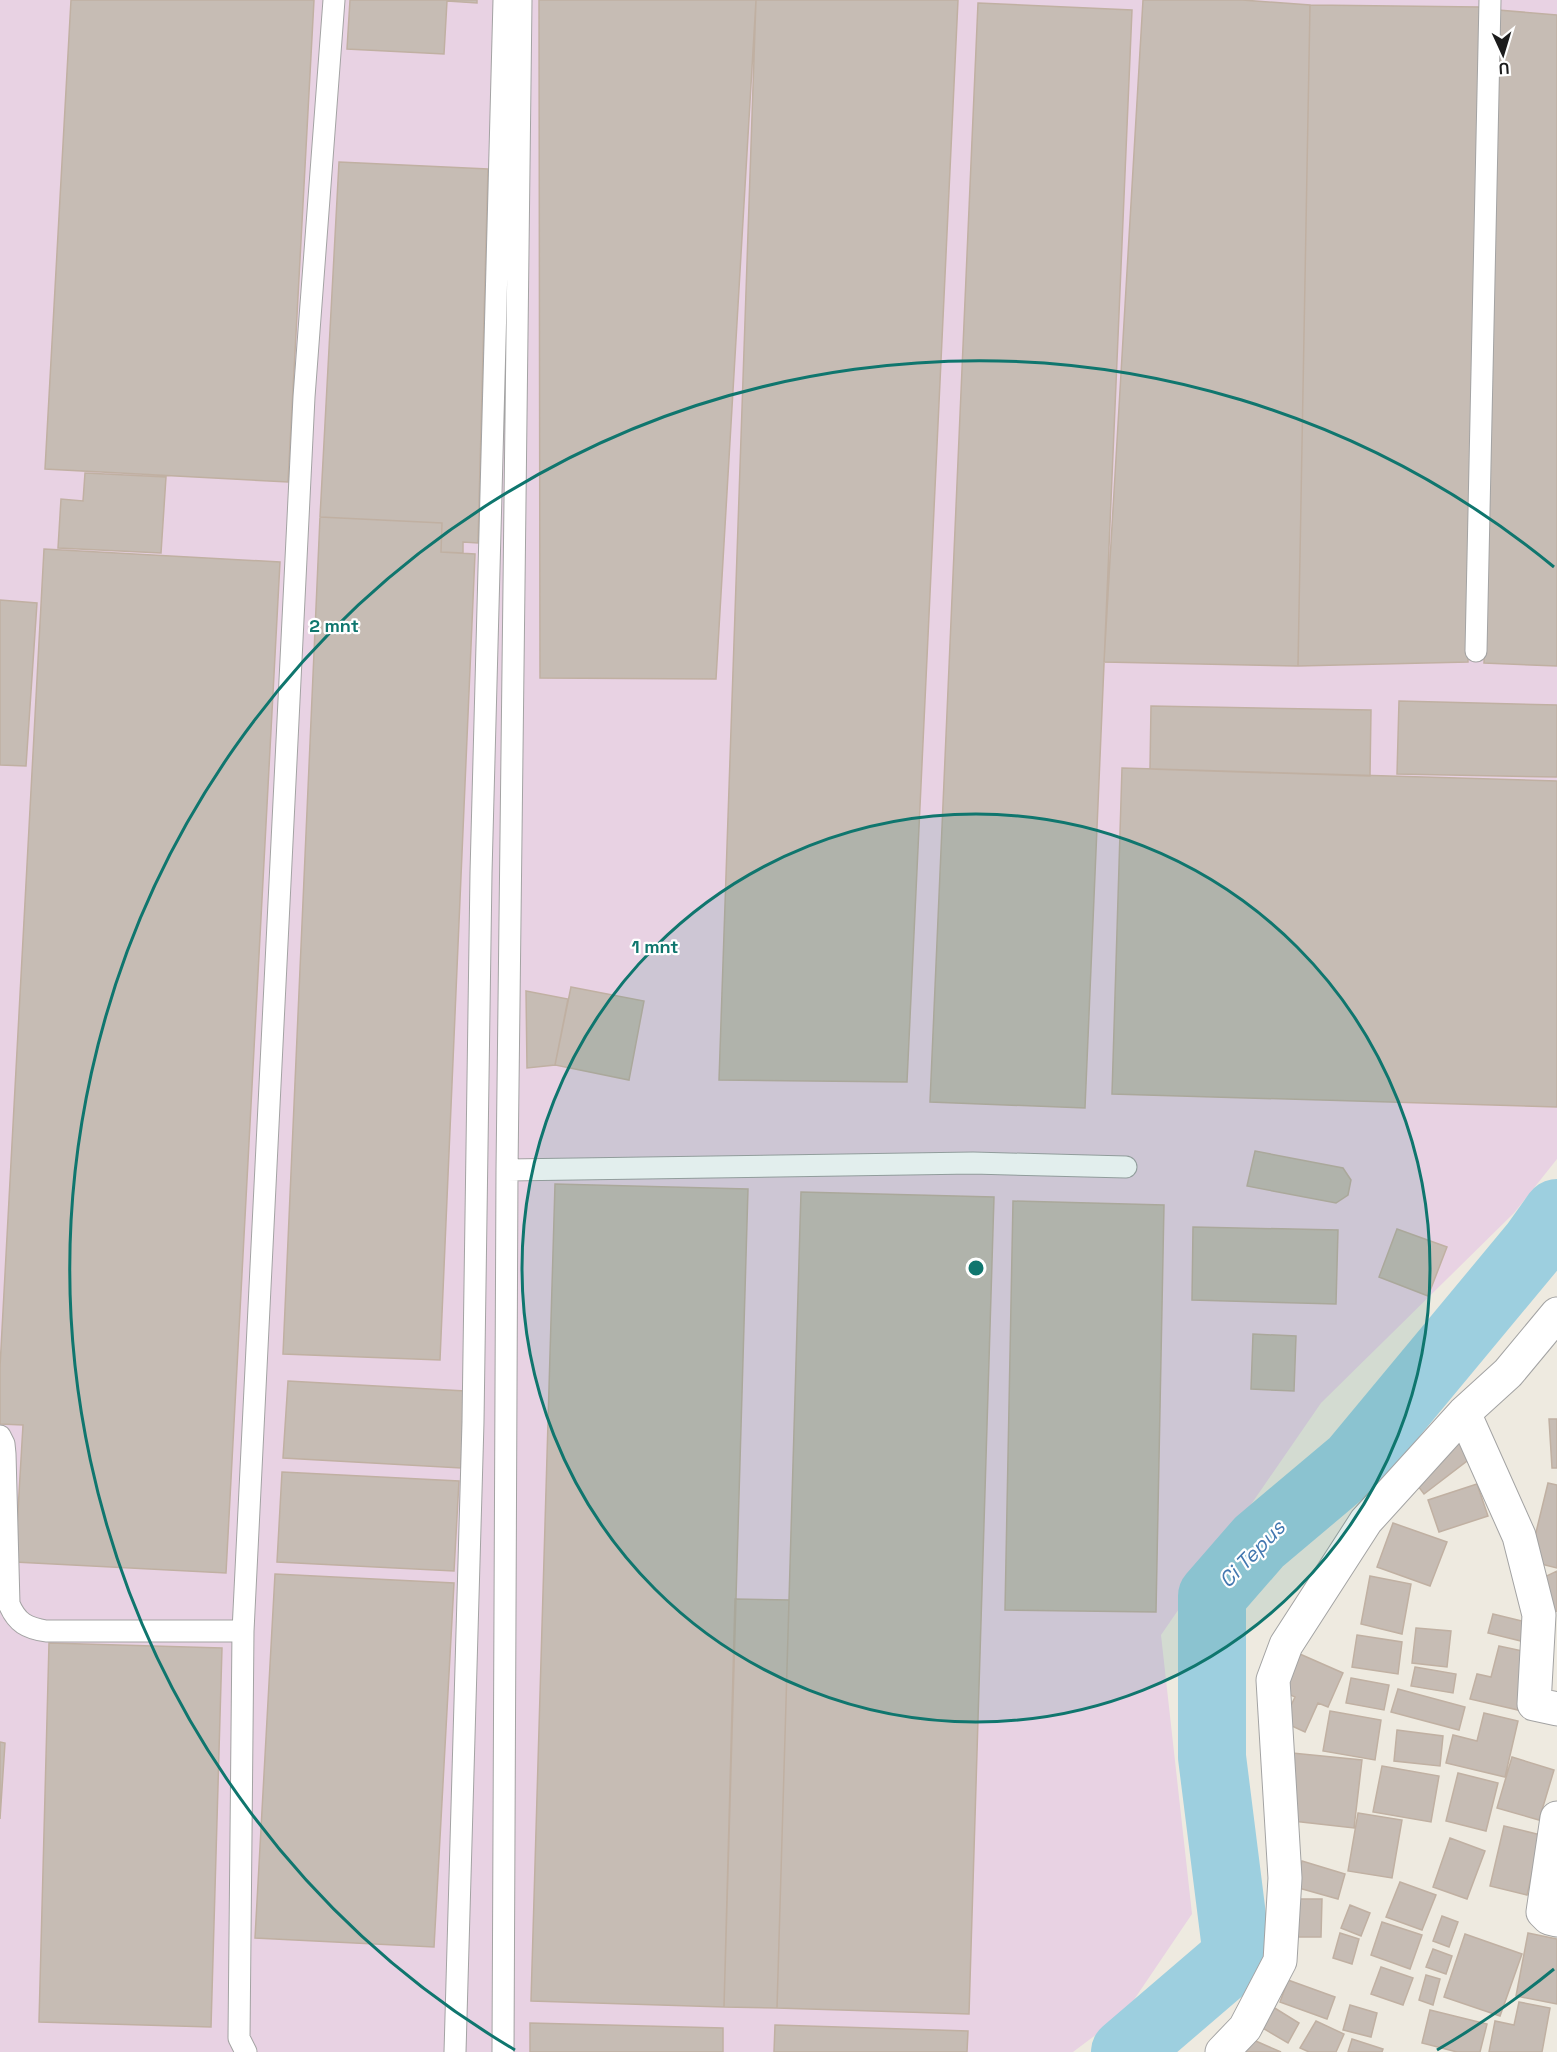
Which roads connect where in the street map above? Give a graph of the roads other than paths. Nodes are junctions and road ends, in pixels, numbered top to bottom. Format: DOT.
graph roads {
  1 [pos="334,0"];
  2 [pos="504,0"];
  3 [pos="521,0"];
  4 [pos="1490,0"];
  5 [pos="1476,651"];
  6 [pos="1126,1167"];
  7 [pos="507,1170"];
  8 [pos="1557,1314"];
  9 [pos="1464,1413"];
  10 [pos="0,1436"];
  11 [pos="243,1631"];
  12 [pos="1557,1709"];
  13 [pos="1557,1818"];
  14 [pos="1557,1920"];
  15 [pos="246,2052"];
  16 [pos="455,2052"];
  17 [pos="502,2052"];
  18 [pos="1222,2052"];
  1 -- 11 [label="lane"];
  2 -- 16 [label="lane"];
  3 -- 7 [label="lane"];
  4 -- 5 [label="lane"];
  6 -- 7 [label="lane"];
  7 -- 17 [label="lane"];
  8 -- 9 [label="street"];
  9 -- 12 [label="street"];
  9 -- 18 [label="street"];
  10 -- 11 [label="lane"];
  11 -- 15 [label="lane"];
  13 -- 14 [label="street"];
}
